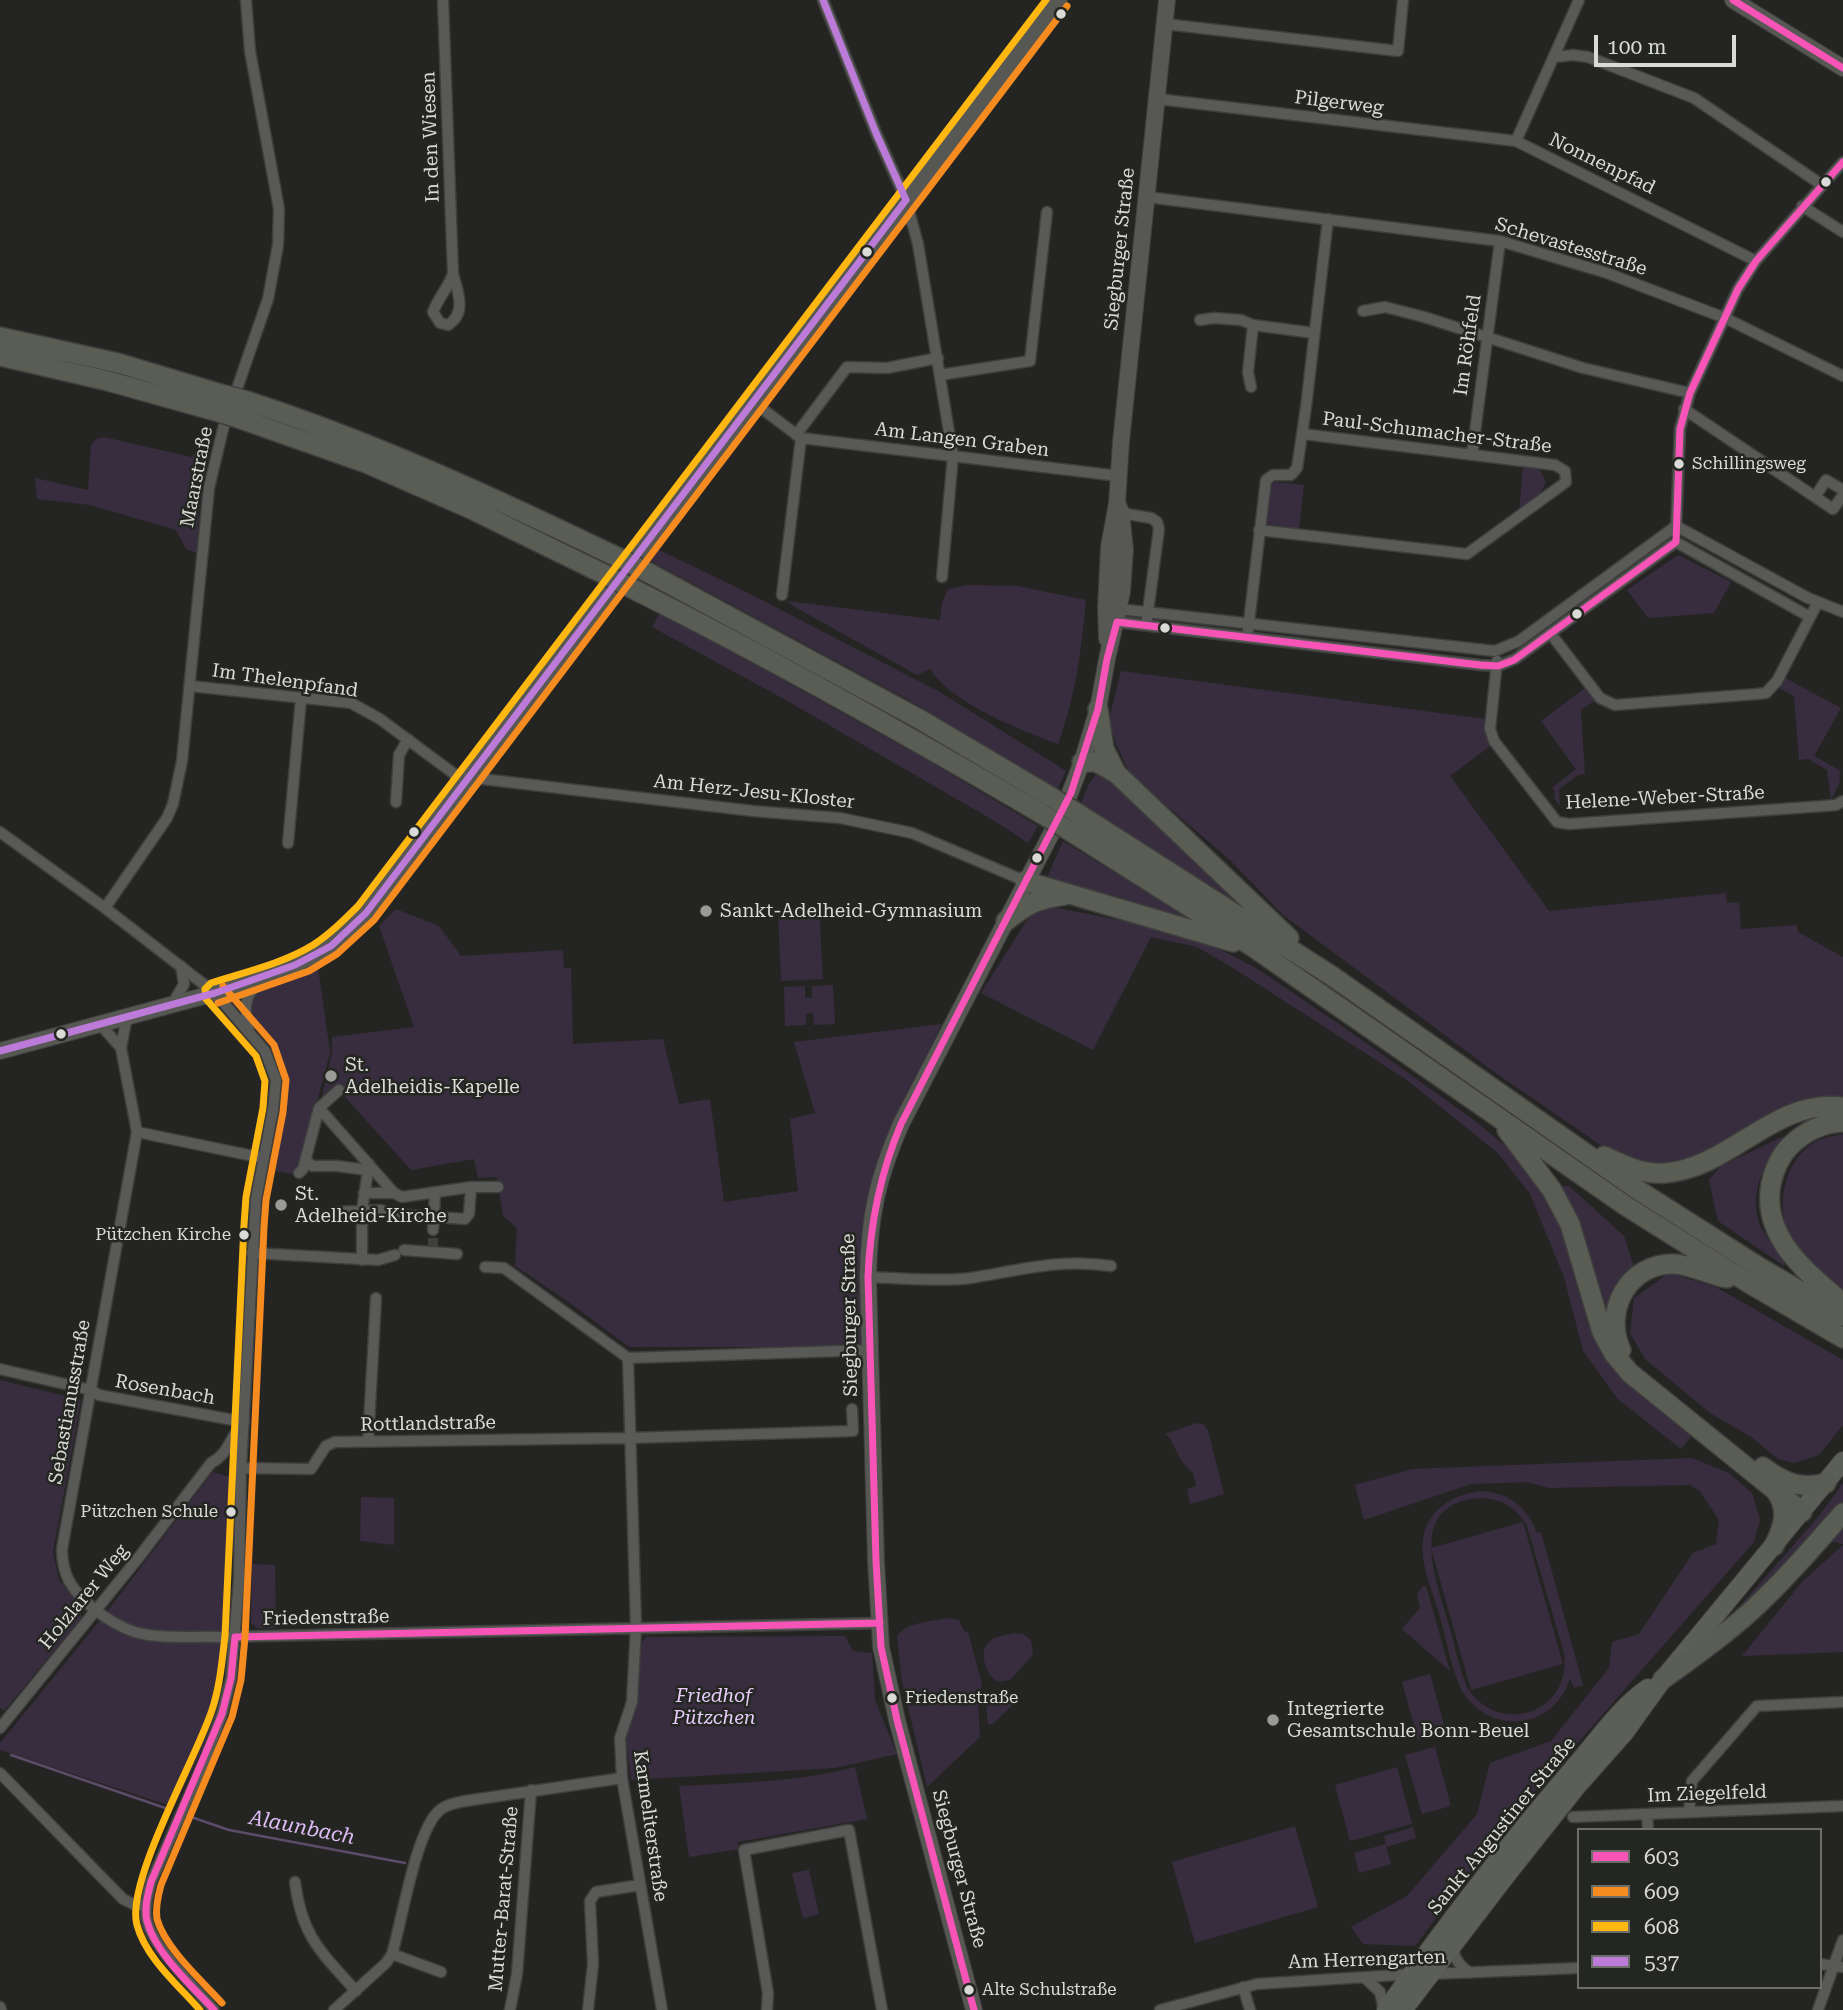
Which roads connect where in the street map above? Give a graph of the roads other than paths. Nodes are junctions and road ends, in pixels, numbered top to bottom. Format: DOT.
graph roads {
  1 [pos="246,0"];
  2 [pos="443,0"];
  3 [pos="823,0"];
  4 [pos="1059,0"];
  5 [pos="1167,0"];
  6 [pos="1403,0"];
  7 [pos="1580,0"];
  8 [pos="1733,0"];
  9 [pos="1165,24"];
  10 [pos="1555,57"];
  11 [pos="1843,68"];
  12 [pos="1158,99"];
  13 [pos="1516,141"];
  14 [pos="1843,162"];
  15 [pos="1822,185"];
  16 [pos="1147,197"];
  17 [pos="906,200"];
  18 [pos="1802,206"];
  19 [pos="1047,212"];
  20 [pos="1328,219"];
  21 [pos="1843,232"];
  22 [pos="1500,241"];
  23 [pos="1756,261"];
  24 [pos="453,274"];
  25 [pos="1363,311"];
  26 [pos="1725,318"];
  27 [pos="1200,320"];
  28 [pos="1253,325"];
  29 [pos="1314,333"];
  30 [pos="1488,338"];
  31 [pos="6,348"];
  32 [pos="938,358"];
  33 [pos="940,375"];
  34 [pos="1843,376"];
  35 [pos="1251,387"];
  36 [pos="1690,393"];
  37 [pos="753,402"];
  38 [pos="1685,409"];
  39 [pos="244,410"];
  40 [pos="1303,434"];
  41 [pos="799,437"];
  42 [pos="1472,455"];
  43 [pos="953,456"];
  44 [pos="1119,476"];
  45 [pos="1843,493"];
  46 [pos="1815,497"];
  47 [pos="1118,509"];
  48 [pos="1676,526"];
  49 [pos="1259,530"];
  50 [pos="1676,542"];
  51 [pos="942,578"];
  52 [pos="782,595"];
  53 [pos="1818,602"];
  54 [pos="1149,612"];
  55 [pos="1843,612"];
  56 [pos="1114,613"];
  57 [pos="1811,617"];
  58 [pos="1249,624"];
  59 [pos="1147,625"];
  60 [pos="1551,634"];
  61 [pos="1247,638"];
  62 [pos="1495,651"];
  63 [pos="1498,666"];
  64 [pos="190,686"];
  65 [pos="301,699"];
  66 [pos="1098,709"];
  67 [pos="408,739"];
  68 [pos="1082,762"];
  69 [pos="1116,773"];
  70 [pos="468,779"];
  71 [pos="1843,801"];
  72 [pos="396,802"];
  73 [pos="1069,820"];
  74 [pos="0,832"];
  75 [pos="288,843"];
  76 [pos="1025,881"];
  77 [pos="1069,895"];
  78 [pos="105,908"];
  79 [pos="1006,921"];
  80 [pos="1253,947"];
  81 [pos="181,966"];
  82 [pos="267,975"];
  83 [pos="1332,976"];
  84 [pos="215,993"];
  85 [pos="173,1003"];
  86 [pos="127,1016"];
  87 [pos="99,1023"];
  88 [pos="249,1034"];
  89 [pos="121,1048"];
  90 [pos="0,1051"];
  91 [pos="339,1090"];
  92 [pos="1843,1107"];
  93 [pos="320,1108"];
  94 [pos="1498,1118"];
  95 [pos="1843,1122"];
  96 [pos="137,1132"];
  97 [pos="1552,1132"];
  98 [pos="262,1158"];
  99 [pos="368,1167"];
  100 [pos="471,1187"];
  101 [pos="498,1187"];
  102 [pos="364,1193"];
  103 [pos="394,1193"];
  104 [pos="435,1194"];
  105 [pos="362,1210"];
  106 [pos="336,1212"];
  107 [pos="435,1216"];
  108 [pos="433,1230"];
  109 [pos="252,1253"];
  110 [pos="452,1256"];
  111 [pos="362,1260"];
  112 [pos="1111,1266"];
  113 [pos="485,1267"];
  114 [pos="867,1277"];
  115 [pos="1747,1282"];
  116 [pos="376,1298"];
  117 [pos="1843,1303"];
  118 [pos="1843,1316"];
  119 [pos="1843,1338"];
  120 [pos="871,1350"];
  121 [pos="628,1358"];
  122 [pos="0,1369"];
  123 [pos="91,1390"];
  124 [pos="852,1409"];
  125 [pos="244,1422"];
  126 [pos="629,1438"];
  127 [pos="368,1442"];
  128 [pos="1843,1461"];
  129 [pos="241,1468"];
  130 [pos="1826,1483"];
  131 [pos="1777,1492"];
  132 [pos="1802,1513"];
  133 [pos="1843,1513"];
  134 [pos="1774,1546"];
  135 [pos="96,1609"];
  136 [pos="880,1623"];
  137 [pos="636,1627"];
  138 [pos="235,1637"];
  139 [pos="1662,1679"];
  140 [pos="1843,1702"];
  141 [pos="0,1728"];
  142 [pos="0,1773"];
  143 [pos="622,1777"];
  144 [pos="531,1790"];
  145 [pos="1843,1806"];
  146 [pos="1689,1812"];
  147 [pos="1647,1814"];
  148 [pos="1573,1817"];
  149 [pos="1648,1828"];
  150 [pos="295,1882"];
  151 [pos="640,1885"];
  152 [pos="146,1905"];
  153 [pos="1843,1940"];
  154 [pos="1453,1944"];
  155 [pos="392,1954"];
  156 [pos="1838,1966"];
  157 [pos="1577,1968"];
  158 [pos="441,1972"];
  159 [pos="1470,1973"];
  160 [pos="1421,1974"];
  161 [pos="1364,1977"];
  162 [pos="1243,1987"];
  163 [pos="356,1991"];
  164 [pos="214,2010"];
  165 [pos="334,2010"];
  166 [pos="510,2010"];
  167 [pos="588,2010"];
  168 [pos="662,2010"];
  169 [pos="767,2010"];
  170 [pos="882,2010"];
  171 [pos="974,2010"];
  172 [pos="1160,2010"];
  173 [pos="1250,2010"];
  174 [pos="1385,2010"];
  175 [pos="1403,2010"];
  176 [pos="1818,2010"];
  1 -- 64 [label="street, Maarstraße"];
  2 -- 24 [label="street, In den Wiesen"];
  3 -- 17 [label="street"];
  4 -- 17 [label="main road"];
  5 -- 9 [label="main road, Siegburger Straße"];
  6 -- 9 [label="street"];
  7 -- 10 [label="street"];
  8 -- 11 [label="main road"];
  9 -- 12 [label="main road, Siegburger Straße"];
  10 -- 13 [label="street"];
  10 -- 15 [label="street"];
  12 -- 13 [label="street, Pilgerweg"];
  12 -- 16 [label="main road, Siegburger Straße"];
  13 -- 23 [label="street, Nonnenpfad"];
  14 -- 15 [label="street"];
  15 -- 18 [label="street"];
  16 -- 20 [label="street, Schevastesstraße"];
  16 -- 44 [label="main road, Siegburger Straße"];
  17 -- 32 [label="street"];
  17 -- 37 [label="main road"];
  18 -- 21 [label="street"];
  18 -- 23 [label="street"];
  19 -- 33 [label="street"];
  20 -- 22 [label="street, Schevastesstraße"];
  20 -- 29 [label="street"];
  22 -- 26 [label="street, Schevastesstraße"];
  22 -- 30 [label="street, Im Röhfeld"];
  23 -- 26 [label="street"];
  25 -- 30 [label="street"];
  26 -- 34 [label="street, Schevastesstraße"];
  26 -- 36 [label="street"];
  27 -- 28 [label="street"];
  28 -- 29 [label="street"];
  28 -- 35 [label="street"];
  29 -- 40 [label="street"];
  30 -- 36 [label="street"];
  30 -- 42 [label="street, Im Röhfeld"];
  31 -- 39 [label="highway, bridge"];
  32 -- 33 [label="street"];
  32 -- 41 [label="street"];
  33 -- 43 [label="street"];
  36 -- 38 [label="street"];
  37 -- 41 [label="street"];
  37 -- 70 [label="main road"];
  38 -- 46 [label="street"];
  38 -- 48 [label="street"];
  39 -- 73 [label="highway, bridge"];
  39 -- 73 [label="highway, bridge"];
  40 -- 42 [label="street, Paul-Schumacher-Straße"];
  40 -- 49 [label="street"];
  41 -- 43 [label="street, Am Langen Graben"];
  41 -- 52 [label="street"];
  42 -- 49 [label="street, Paul-Schumacher-Straße"];
  43 -- 44 [label="street, Am Langen Graben"];
  43 -- 51 [label="street"];
  44 -- 47 [label="main road, Siegburger Straße"];
  45 -- 46 [label="street"];
  45 -- 46 [label="street"];
  47 -- 54 [label="street"];
  47 -- 56 [label="main road, Siegburger Straße"];
  48 -- 50 [label="street"];
  48 -- 53 [label="street"];
  48 -- 62 [label="street"];
  49 -- 58 [label="street"];
  50 -- 57 [label="street"];
  50 -- 60 [label="street"];
  53 -- 55 [label="street"];
  53 -- 57 [label="street"];
  54 -- 56 [label="street"];
  54 -- 58 [label="street"];
  54 -- 59 [label="street"];
  56 -- 59 [label="street"];
  56 -- 66 [label="main road, Siegburger Straße"];
  57 -- 60 [label="street"];
  58 -- 61 [label="street"];
  58 -- 62 [label="street"];
  59 -- 61 [label="street"];
  60 -- 63 [label="street"];
  61 -- 63 [label="street"];
  62 -- 63 [label="street, Helene-Weber-Straße"];
  63 -- 71 [label="street, Helene-Weber-Straße"];
  64 -- 65 [label="street, Im Thelenpfand"];
  64 -- 78 [label="street, Maarstraße"];
  65 -- 67 [label="street, Im Thelenpfand"];
  65 -- 75 [label="street"];
  66 -- 68 [label="main road, Siegburger Straße"];
  66 -- 69 [label="highway"];
  67 -- 70 [label="street, Im Thelenpfand"];
  67 -- 72 [label="street"];
  68 -- 69 [label="highway"];
  68 -- 76 [label="main road, Siegburger Straße"];
  69 -- 83 [label="highway"];
  70 -- 76 [label="street, Am Herz-Jesu-Kloster"];
  70 -- 82 [label="main road"];
  73 -- 80 [label="highway"];
  73 -- 83 [label="highway"];
  74 -- 78 [label="street"];
  76 -- 77 [label="highway"];
  76 -- 79 [label="main road, Siegburger Straße"];
  77 -- 79 [label="highway"];
  77 -- 80 [label="highway"];
  78 -- 81 [label="street"];
  79 -- 114 [label="main road, Siegburger Straße"];
  80 -- 94 [label="highway"];
  81 -- 84 [label="street"];
  81 -- 85 [label="street"];
  82 -- 84 [label="main road"];
  82 -- 88 [label="street"];
  83 -- 97 [label="highway"];
  84 -- 85 [label="main road"];
  84 -- 88 [label="street"];
  85 -- 86 [label="main road"];
  86 -- 87 [label="main road"];
  86 -- 89 [label="street, Sebastianusstraße"];
  87 -- 89 [label="street"];
  87 -- 90 [label="main road"];
  88 -- 98 [label="street"];
  89 -- 96 [label="street, Sebastianusstraße"];
  91 -- 93 [label="street"];
  92 -- 97 [label="highway"];
  93 -- 99 [label="street"];
  93 -- 99 [label="street"];
  94 -- 115 [label="highway"];
  94 -- 131 [label="highway"];
  95 -- 117 [label="highway"];
  96 -- 98 [label="street"];
  96 -- 123 [label="street, Sebastianusstraße"];
  97 -- 118 [label="highway"];
  98 -- 109 [label="street"];
  99 -- 102 [label="street"];
  99 -- 103 [label="street"];
  100 -- 101 [label="street"];
  100 -- 104 [label="street"];
  100 -- 107 [label="street"];
  102 -- 103 [label="street"];
  102 -- 105 [label="street"];
  103 -- 104 [label="street"];
  104 -- 107 [label="street"];
  105 -- 106 [label="street"];
  105 -- 107 [label="street"];
  105 -- 111 [label="street"];
  107 -- 108 [label="street"];
  109 -- 111 [label="street"];
  109 -- 125 [label="street"];
  110 -- 111 [label="street"];
  112 -- 114 [label="street"];
  113 -- 121 [label="street"];
  114 -- 120 [label="main road, Siegburger Straße"];
  115 -- 119 [label="highway"];
  115 -- 130 [label="highway"];
  116 -- 127 [label="street"];
  120 -- 121 [label="street"];
  120 -- 136 [label="main road, Siegburger Straße"];
  121 -- 126 [label="street, Karmeliterstraße"];
  122 -- 123 [label="street, Rosenbach"];
  123 -- 125 [label="street, Rosenbach"];
  123 -- 135 [label="street, Sebastianusstraße"];
  124 -- 126 [label="street"];
  125 -- 129 [label="street"];
  125 -- 135 [label="street, Holzlarer Weg"];
  126 -- 127 [label="street, Rottlandstraße"];
  126 -- 137 [label="street, Karmeliterstraße"];
  127 -- 129 [label="street, Rottlandstraße"];
  128 -- 130 [label="main road, Sankt Augustiner Straße"];
  129 -- 138 [label="street"];
  130 -- 132 [label="main road, Sankt Augustiner Straße"];
  131 -- 132 [label="highway"];
  131 -- 134 [label="highway"];
  132 -- 134 [label="main road, Sankt Augustiner Straße"];
  133 -- 139 [label="highway"];
  134 -- 139 [label="main road, Sankt Augustiner Straße"];
  135 -- 138 [label="street, Sebastianusstraße"];
  135 -- 141 [label="street, Holzlarer Weg"];
  136 -- 137 [label="street, Friedenstraße"];
  136 -- 171 [label="main road, Siegburger Straße"];
  137 -- 138 [label="street, Friedenstraße"];
  137 -- 143 [label="street, Karmeliterstraße"];
  138 -- 152 [label="street"];
  139 -- 154 [label="main road, Sankt Augustiner Straße"];
  139 -- 160 [label="main road, Sankt Augustiner Straße"];
  140 -- 146 [label="street"];
  142 -- 152 [label="street"];
  143 -- 144 [label="street"];
  143 -- 151 [label="street, Karmeliterstraße"];
  144 -- 155 [label="street"];
  144 -- 166 [label="street, Mutter-Barat-Straße"];
  145 -- 146 [label="street, Im Ziegelfeld"];
  146 -- 147 [label="street, Im Ziegelfeld"];
  147 -- 148 [label="street, Im Ziegelfeld"];
  147 -- 149 [label="street"];
  150 -- 163 [label="street"];
  151 -- 167 [label="street"];
  151 -- 168 [label="street, Karmeliterstraße"];
  152 -- 164 [label="street"];
  153 -- 156 [label="street"];
  154 -- 159 [label="street"];
  154 -- 160 [label="main road, Sankt Augustiner Straße"];
  155 -- 158 [label="street"];
  155 -- 163 [label="street"];
  156 -- 176 [label="street"];
  157 -- 159 [label="street, Am Herrengarten"];
  159 -- 160 [label="street, Am Herrengarten"];
  160 -- 161 [label="street, Am Herrengarten"];
  160 -- 174 [label="main road, Sankt Augustiner Straße"];
  160 -- 175 [label="main road, Sankt Augustiner Straße"];
  161 -- 162 [label="street, Am Herrengarten"];
  161 -- 174 [label="street"];
  162 -- 172 [label="street, Am Herrengarten"];
  162 -- 173 [label="street"];
  163 -- 165 [label="street"];
  169 -- 170 [label="street"];
}
